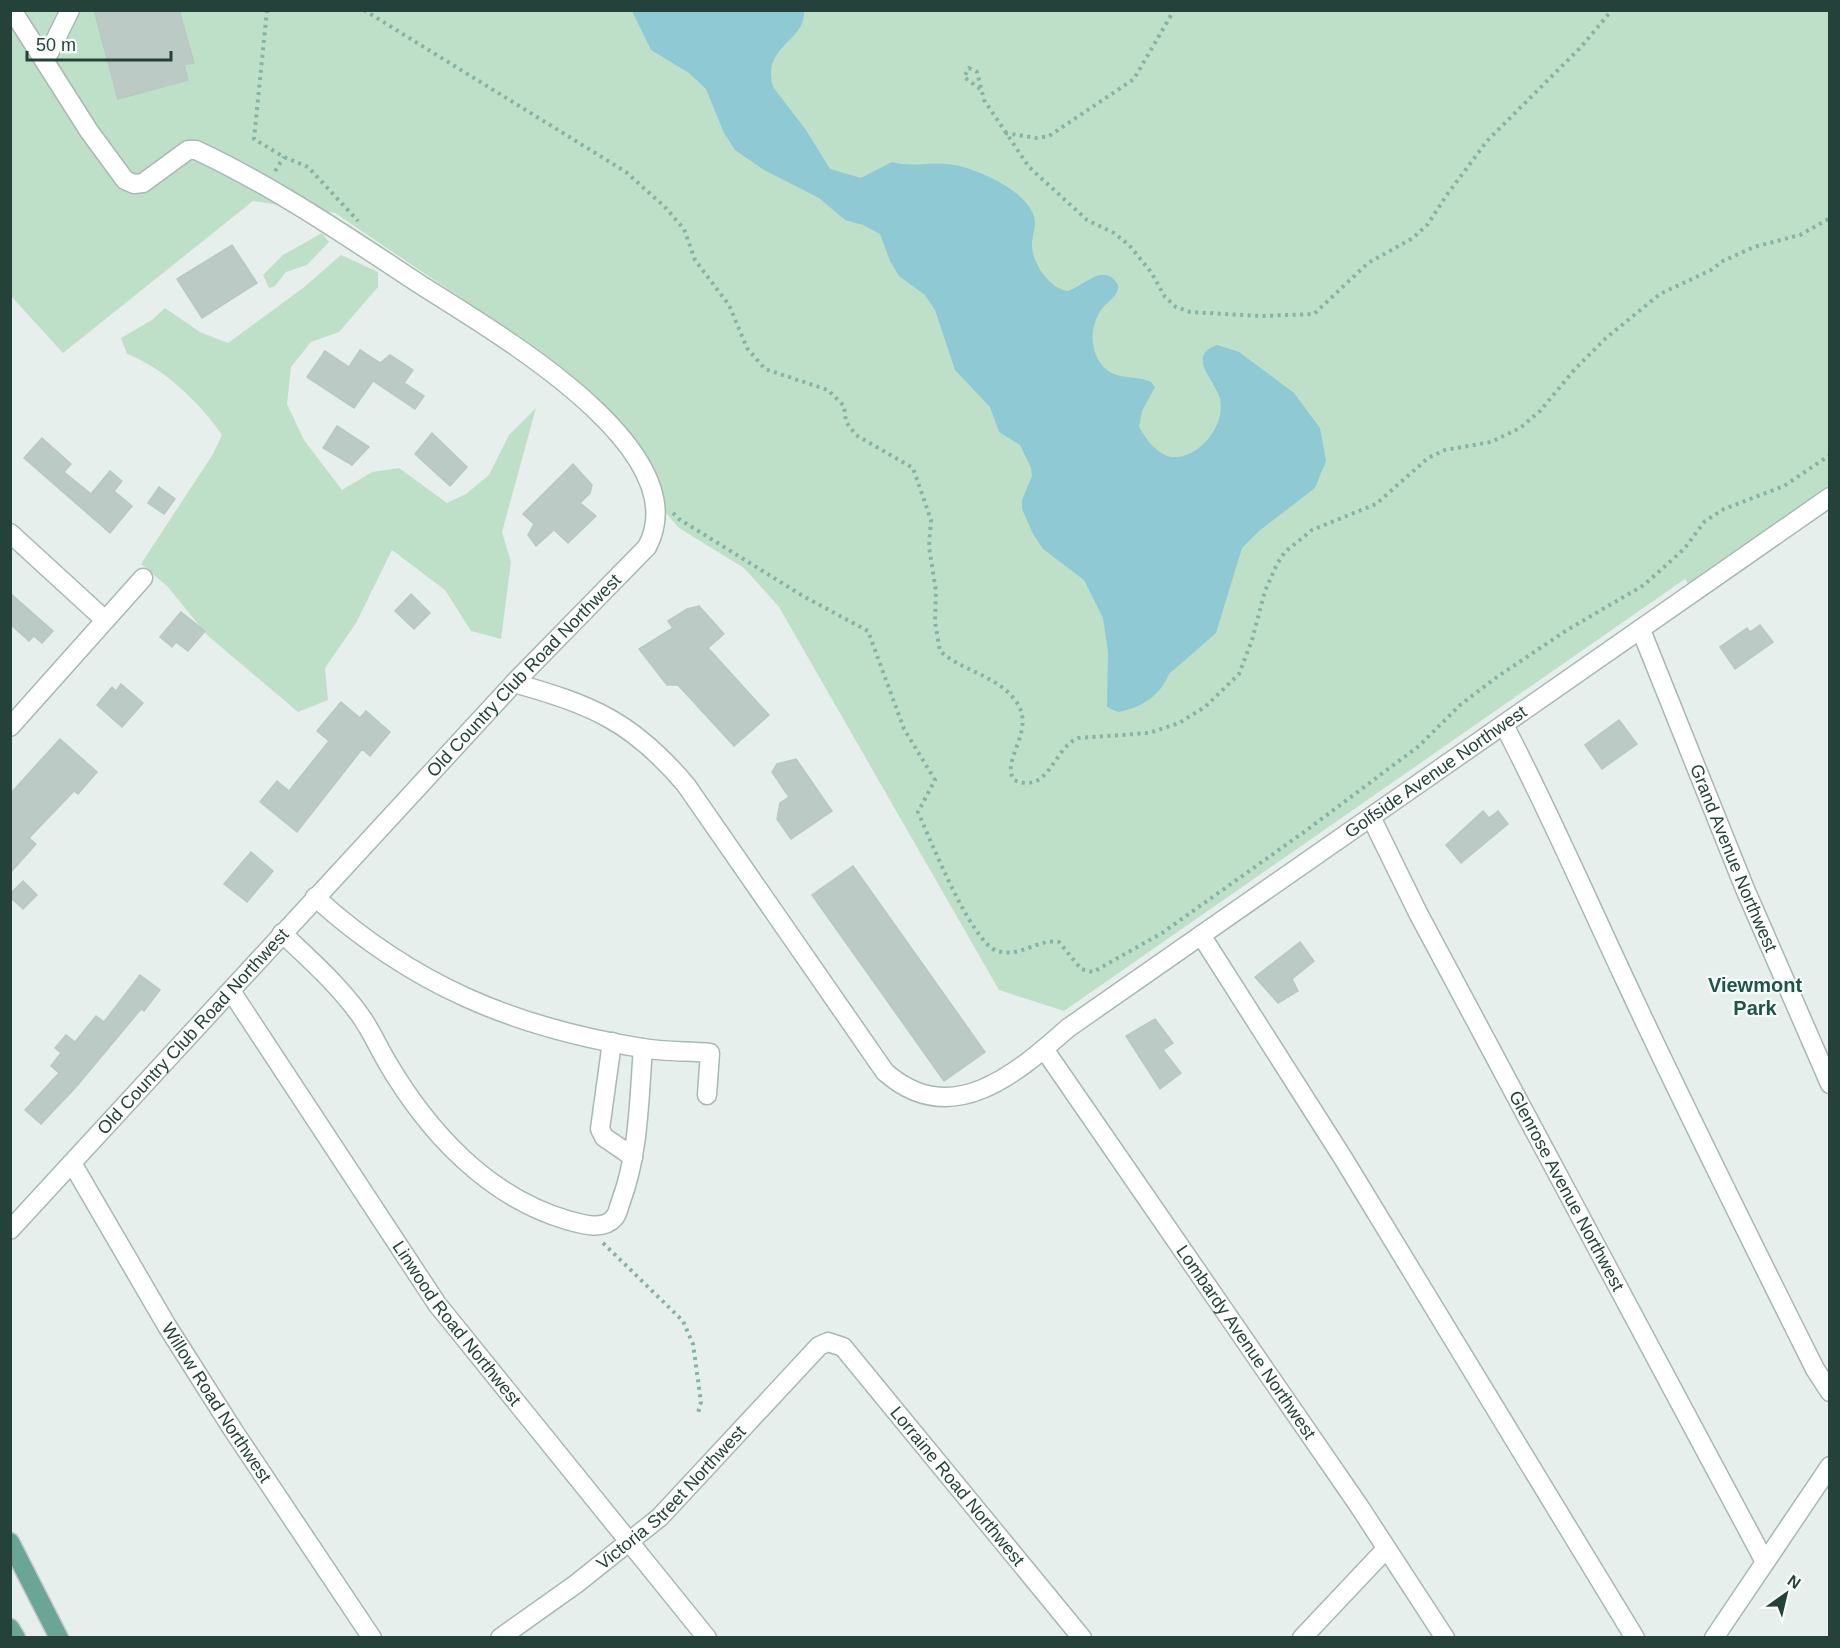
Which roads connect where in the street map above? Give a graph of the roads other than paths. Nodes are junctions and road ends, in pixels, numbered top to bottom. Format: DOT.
graph roads {
  1 [pos="12,10"];
  2 [pos="70,10"];
  3 [pos="45,61"];
  4 [pos="1830,497"];
  5 [pos="10,533"];
  6 [pos="143,578"];
  7 [pos="105,620"];
  8 [pos="1641,630"];
  9 [pos="514,683"];
  10 [pos="1504,724"];
  11 [pos="10,727"];
  12 [pos="1371,817"];
  13 [pos="315,897"];
  14 [pos="282,933"];
  15 [pos="1201,935"];
  16 [pos="231,991"];
  17 [pos="612,1042"];
  18 [pos="643,1048"];
  19 [pos="1044,1049"];
  20 [pos="1830,1084"];
  21 [pos="707,1095"];
  22 [pos="633,1157"];
  23 [pos="72,1163"];
  24 [pos="10,1230"];
  25 [pos="828,1342"];
  26 [pos="1830,1392"];
  27 [pos="1830,1466"];
  28 [pos="10,1542"];
  29 [pos="630,1544"];
  30 [pos="1386,1549"];
  31 [pos="1765,1562"];
  32 [pos="10,1628"];
  33 [pos="16,1638"];
  34 [pos="59,1638"];
  35 [pos="372,1638"];
  36 [pos="500,1638"];
  37 [pos="707,1638"];
  38 [pos="1082,1638"];
  39 [pos="1302,1638"];
  40 [pos="1445,1638"];
  41 [pos="1635,1638"];
  42 [pos="1714,1638"];
  1 -- 3 [label="street"];
  2 -- 3 [label="street"];
  3 -- 9 [label="street, Old Country Club Road Northwest"];
  4 -- 8 [label="street, Golfside Avenue Northwest"];
  5 -- 7 [label="street"];
  6 -- 7 [label="street"];
  7 -- 11 [label="street"];
  8 -- 10 [label="street, Golfside Avenue Northwest"];
  8 -- 20 [label="street, Grand Avenue Northwest"];
  9 -- 13 [label="street, Old Country Club Road Northwest"];
  9 -- 19 [label="street, Golfside Avenue Northwest"];
  10 -- 12 [label="street, Golfside Avenue Northwest"];
  10 -- 26 [label="street"];
  12 -- 15 [label="street, Golfside Avenue Northwest"];
  12 -- 31 [label="street, Glenrose Avenue Northwest"];
  13 -- 14 [label="street, Old Country Club Road Northwest"];
  13 -- 17 [label="street"];
  14 -- 16 [label="street, Old Country Club Road Northwest"];
  14 -- 22 [label="street"];
  15 -- 19 [label="street, Golfside Avenue Northwest"];
  15 -- 41 [label="street"];
  16 -- 23 [label="street, Old Country Club Road Northwest"];
  16 -- 29 [label="street, Linwood Road Northwest"];
  17 -- 18 [label="street"];
  17 -- 22 [label="street"];
  18 -- 21 [label="street"];
  18 -- 22 [label="street"];
  19 -- 30 [label="street, Lombardy Avenue Northwest"];
  23 -- 24 [label="street, Old Country Club Road Northwest"];
  23 -- 35 [label="street, Willow Road Northwest"];
  25 -- 29 [label="street, Victoria Street Northwest"];
  25 -- 38 [label="street, Lorraine Road Northwest"];
  27 -- 31 [label="street"];
  28 -- 34 [label="main road"];
  29 -- 36 [label="street, Victoria Street Northwest"];
  29 -- 37 [label="street, Linwood Road Northwest"];
  30 -- 39 [label="street"];
  30 -- 40 [label="street, Lombardy Avenue Northwest"];
  31 -- 42 [label="street"];
  32 -- 33 [label="main road"];
}
